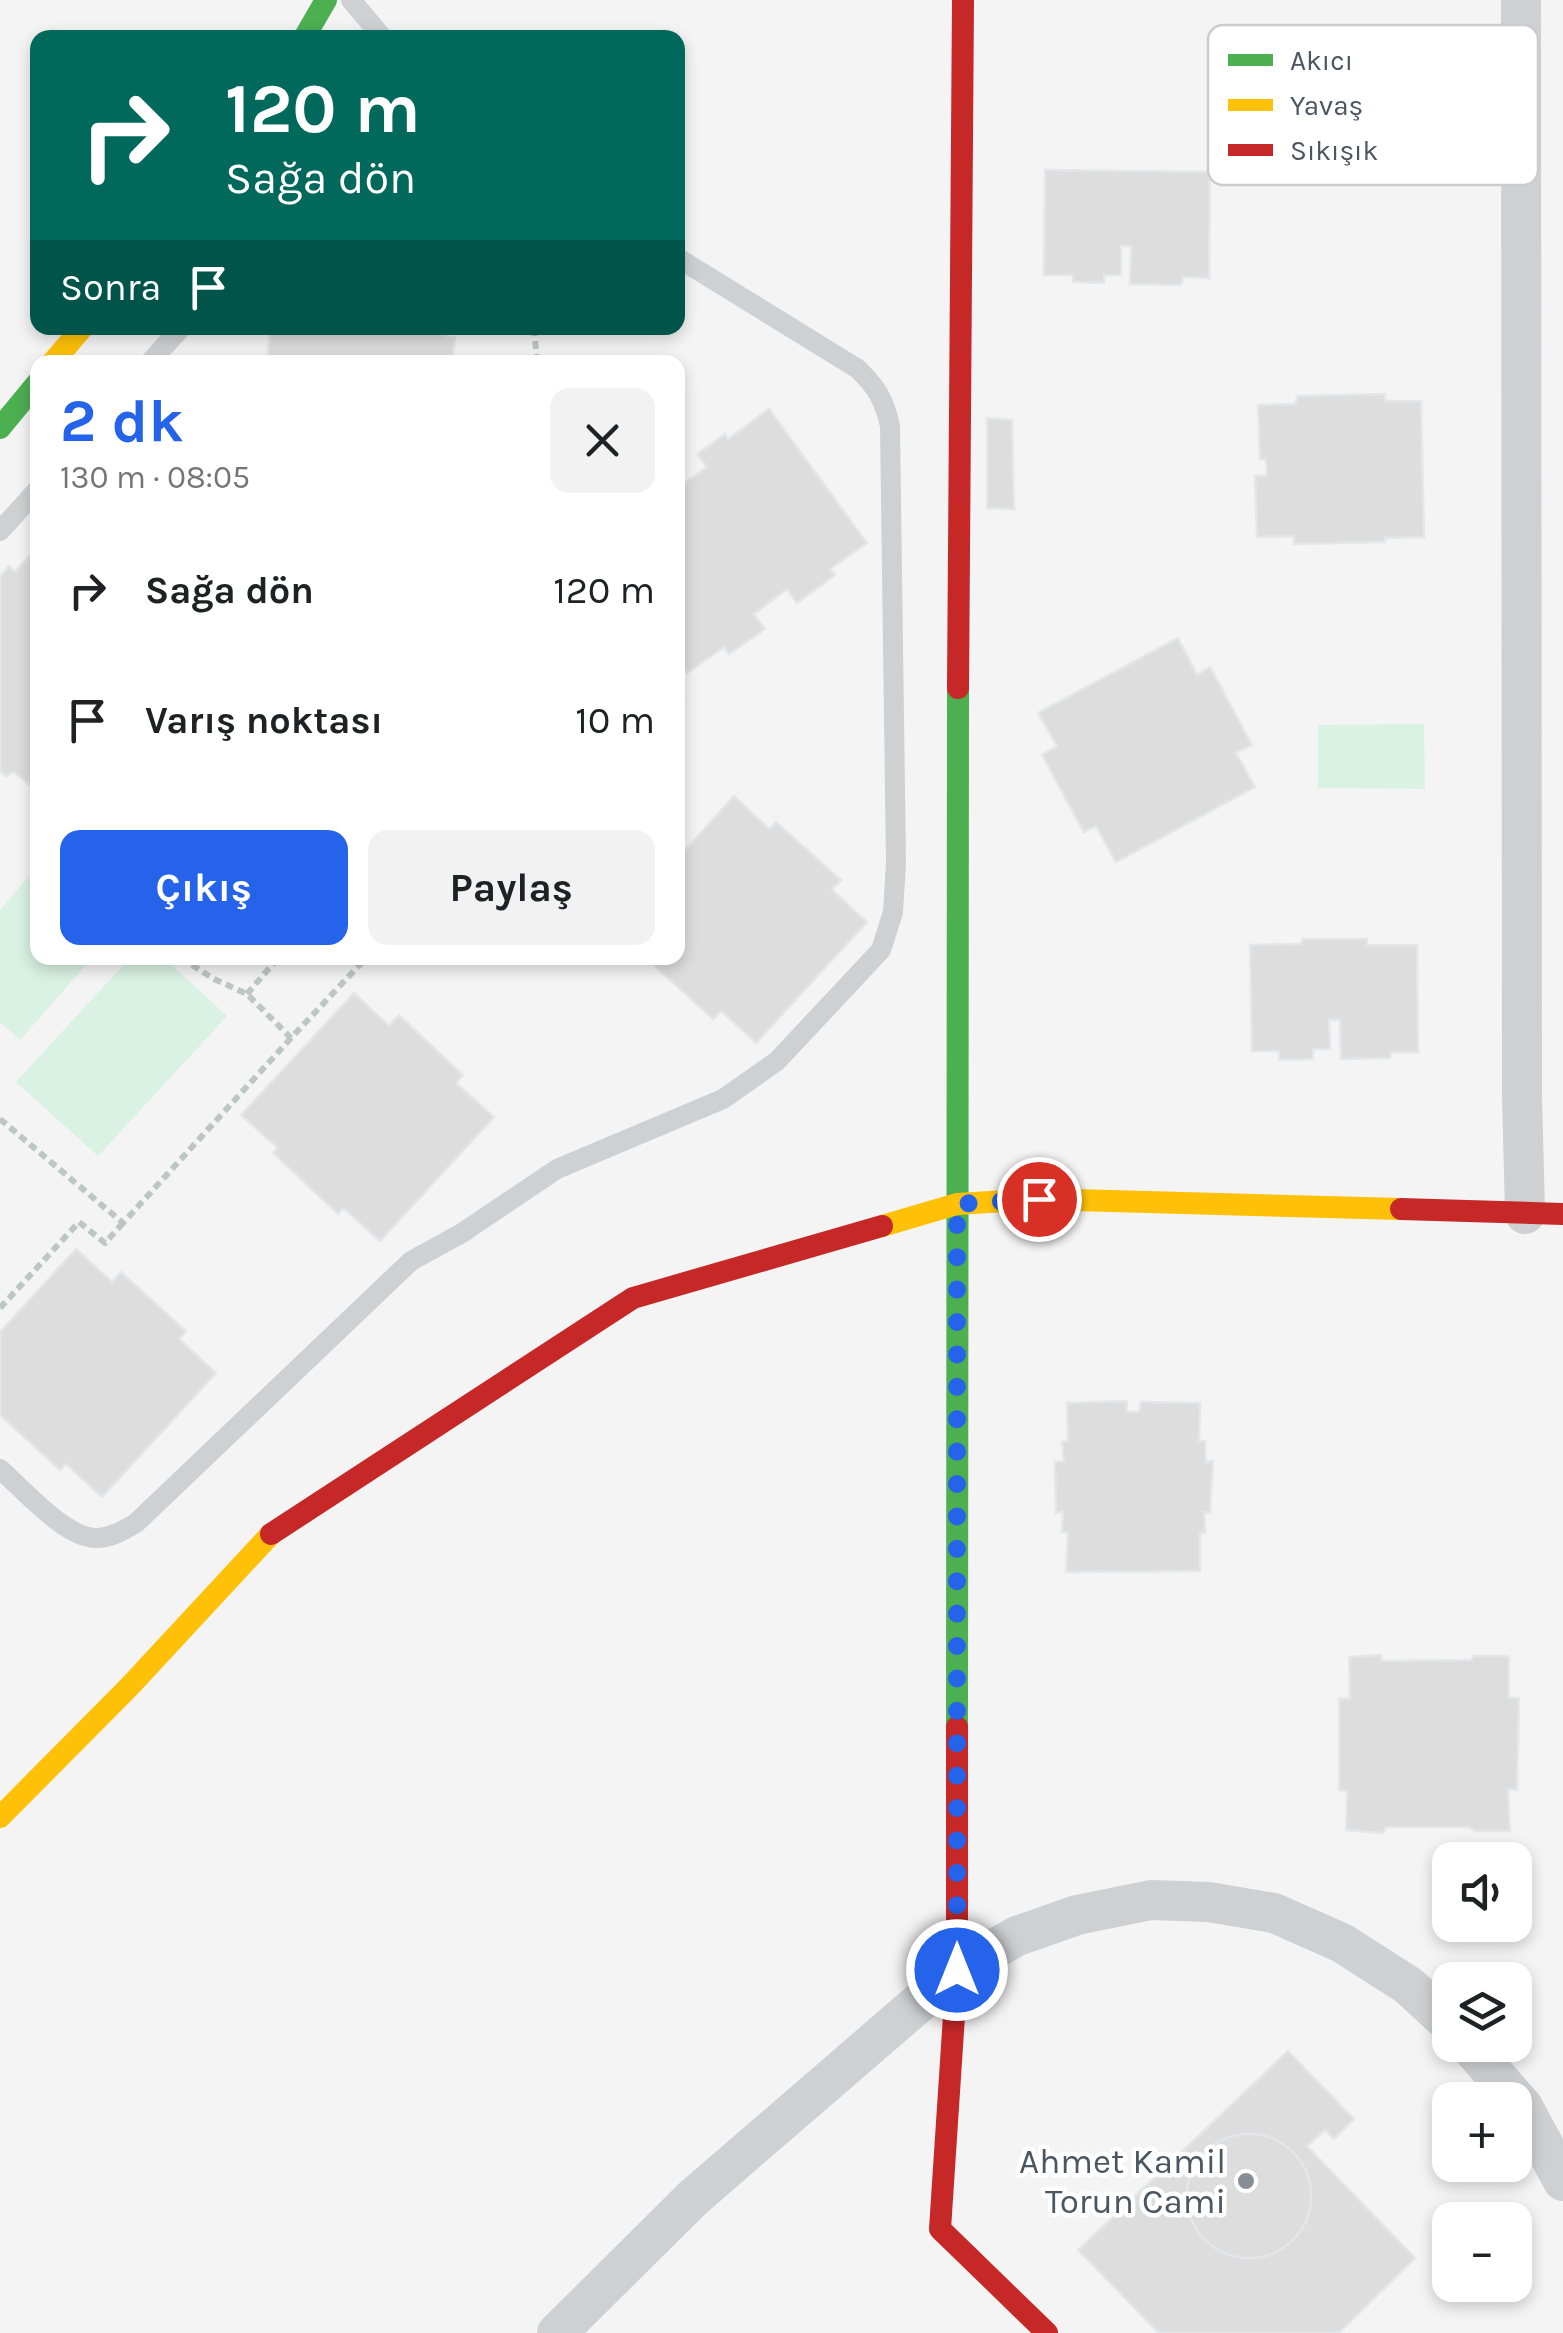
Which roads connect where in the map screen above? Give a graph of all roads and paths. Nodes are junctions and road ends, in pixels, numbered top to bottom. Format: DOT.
graph roads {
  1 [pos="326,0"];
  2 [pos="352,0"];
  3 [pos="963,0"];
  4 [pos="1521,0"];
  5 [pos="1521,25"];
  6 [pos="309,30"];
  7 [pos="376,30"];
  8 [pos="1521,185"];
  9 [pos="685,262"];
  10 [pos="76,335"];
  11 [pos="175,335"];
  12 [pos="60,355"];
  13 [pos="156,355"];
  14 [pos="30,392"];
  15 [pos="0,428"];
  16 [pos="30,498"];
  17 [pos="0,531"];
  18 [pos="191,965"];
  19 [pos="272,965"];
  20 [pos="360,965"];
  21 [pos="246,994"];
  22 [pos="292,1038"];
  23 [pos="0,1119"];
  24 [pos="957,1204"];
  25 [pos="1544,1214"];
  26 [pos="123,1222"];
  27 [pos="0,1308"];
  28 [pos="0,1468"];
  29 [pos="0,1817"];
  30 [pos="957,1970"];
  31 [pos="1432,2008"];
  32 [pos="1484,2062"];
  33 [pos="1563,2180"];
  34 [pos="557,2333"];
  35 [pos="1047,2333"];
  1 -- 6 [label="street"];
  2 -- 7 [label="lane"];
  3 -- 24 [label="street"];
  4 -- 5 [label="street"];
  8 -- 25 [label="street"];
  9 -- 28 [label="lane"];
  10 -- 12 [label="street"];
  11 -- 13 [label="lane"];
  14 -- 15 [label="street"];
  16 -- 17 [label="lane"];
  18 -- 21 [label="path"];
  19 -- 21 [label="path"];
  20 -- 22 [label="path"];
  21 -- 22 [label="path"];
  22 -- 26 [label="path"];
  23 -- 26 [label="path"];
  24 -- 25 [label="street"];
  24 -- 29 [label="street"];
  24 -- 30 [label="street"];
  26 -- 27 [label="path"];
  30 -- 31 [label="street"];
  30 -- 34 [label="street"];
  30 -- 35 [label="street"];
  32 -- 33 [label="street"];
}
